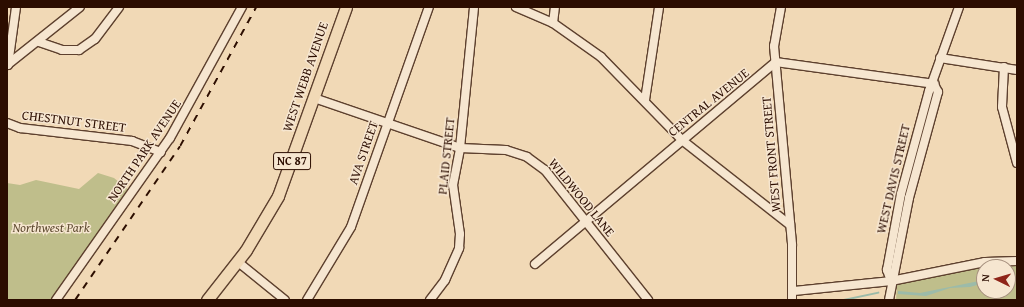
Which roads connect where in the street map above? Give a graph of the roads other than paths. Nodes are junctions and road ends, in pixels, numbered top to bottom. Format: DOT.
graph roads {
  1 [pos="16,7"];
  2 [pos="80,7"];
  3 [pos="119,7"];
  4 [pos="242,7"];
  5 [pos="346,7"];
  6 [pos="429,7"];
  7 [pos="474,7"];
  8 [pos="516,7"];
  9 [pos="555,7"];
  10 [pos="658,7"];
  11 [pos="781,7"];
  12 [pos="959,7"];
  13 [pos="552,23"];
  14 [pos="39,42"];
  15 [pos="940,58"];
  16 [pos="776,62"];
  17 [pos="7,65"];
  18 [pos="1004,67"];
  19 [pos="1017,70"];
  20 [pos="934,84"];
  21 [pos="314,98"];
  22 [pos="645,100"];
  23 [pos="7,122"];
  24 [pos="387,124"];
  25 [pos="682,140"];
  26 [pos="460,148"];
  27 [pos="161,152"];
  28 [pos="1017,163"];
  29 [pos="585,221"];
  30 [pos="790,225"];
  31 [pos="1017,261"];
  32 [pos="238,262"];
  33 [pos="536,264"];
  34 [pos="891,281"];
  35 [pos="793,296"];
  36 [pos="56,300"];
  37 [pos="207,300"];
  38 [pos="285,300"];
  39 [pos="308,300"];
  40 [pos="430,300"];
  41 [pos="648,300"];
  42 [pos="889,300"];
  1 -- 17 [label="street"];
  2 -- 14 [label="street"];
  3 -- 14 [label="street"];
  4 -- 27 [label="street, NORTH PARK AVENUE"];
  5 -- 21 [label="highway, WEST WEBB AVENUE / NC 87"];
  6 -- 24 [label="street, AVA STREET"];
  7 -- 26 [label="street, PLAID STREET"];
  8 -- 13 [label="street"];
  9 -- 13 [label="street"];
  10 -- 22 [label="street"];
  11 -- 16 [label="street, WEST FRONT STREET"];
  12 -- 15 [label="street, WEST DAVIS STREET"];
  13 -- 22 [label="street"];
  14 -- 17 [label="street"];
  15 -- 18 [label="street"];
  15 -- 20 [label="street, WEST DAVIS STREET"];
  16 -- 20 [label="street"];
  16 -- 25 [label="street, CENTRAL AVENUE"];
  16 -- 30 [label="street, WEST FRONT STREET"];
  18 -- 19 [label="street"];
  18 -- 28 [label="street"];
  20 -- 34 [label="street, WEST DAVIS STREET"];
  21 -- 24 [label="street, WILDWOOD LANE"];
  21 -- 32 [label="highway, WEST WEBB AVENUE / NC 87"];
  22 -- 25 [label="street"];
  23 -- 27 [label="street, CHESTNUT STREET"];
  24 -- 26 [label="street, WILDWOOD LANE"];
  24 -- 39 [label="street, AVA STREET"];
  25 -- 29 [label="street, CENTRAL AVENUE"];
  25 -- 30 [label="street"];
  26 -- 29 [label="street, WILDWOOD LANE"];
  26 -- 40 [label="street, PLAID STREET"];
  27 -- 36 [label="street, NORTH PARK AVENUE"];
  29 -- 33 [label="street, CENTRAL AVENUE"];
  29 -- 41 [label="street, WILDWOOD LANE"];
  30 -- 35 [label="street, WEST FRONT STREET"];
  31 -- 34 [label="street"];
  32 -- 37 [label="highway, WEST WEBB AVENUE / NC 87"];
  32 -- 38 [label="street"];
  34 -- 35 [label="street"];
  34 -- 42 [label="street, WEST DAVIS STREET"];
}
